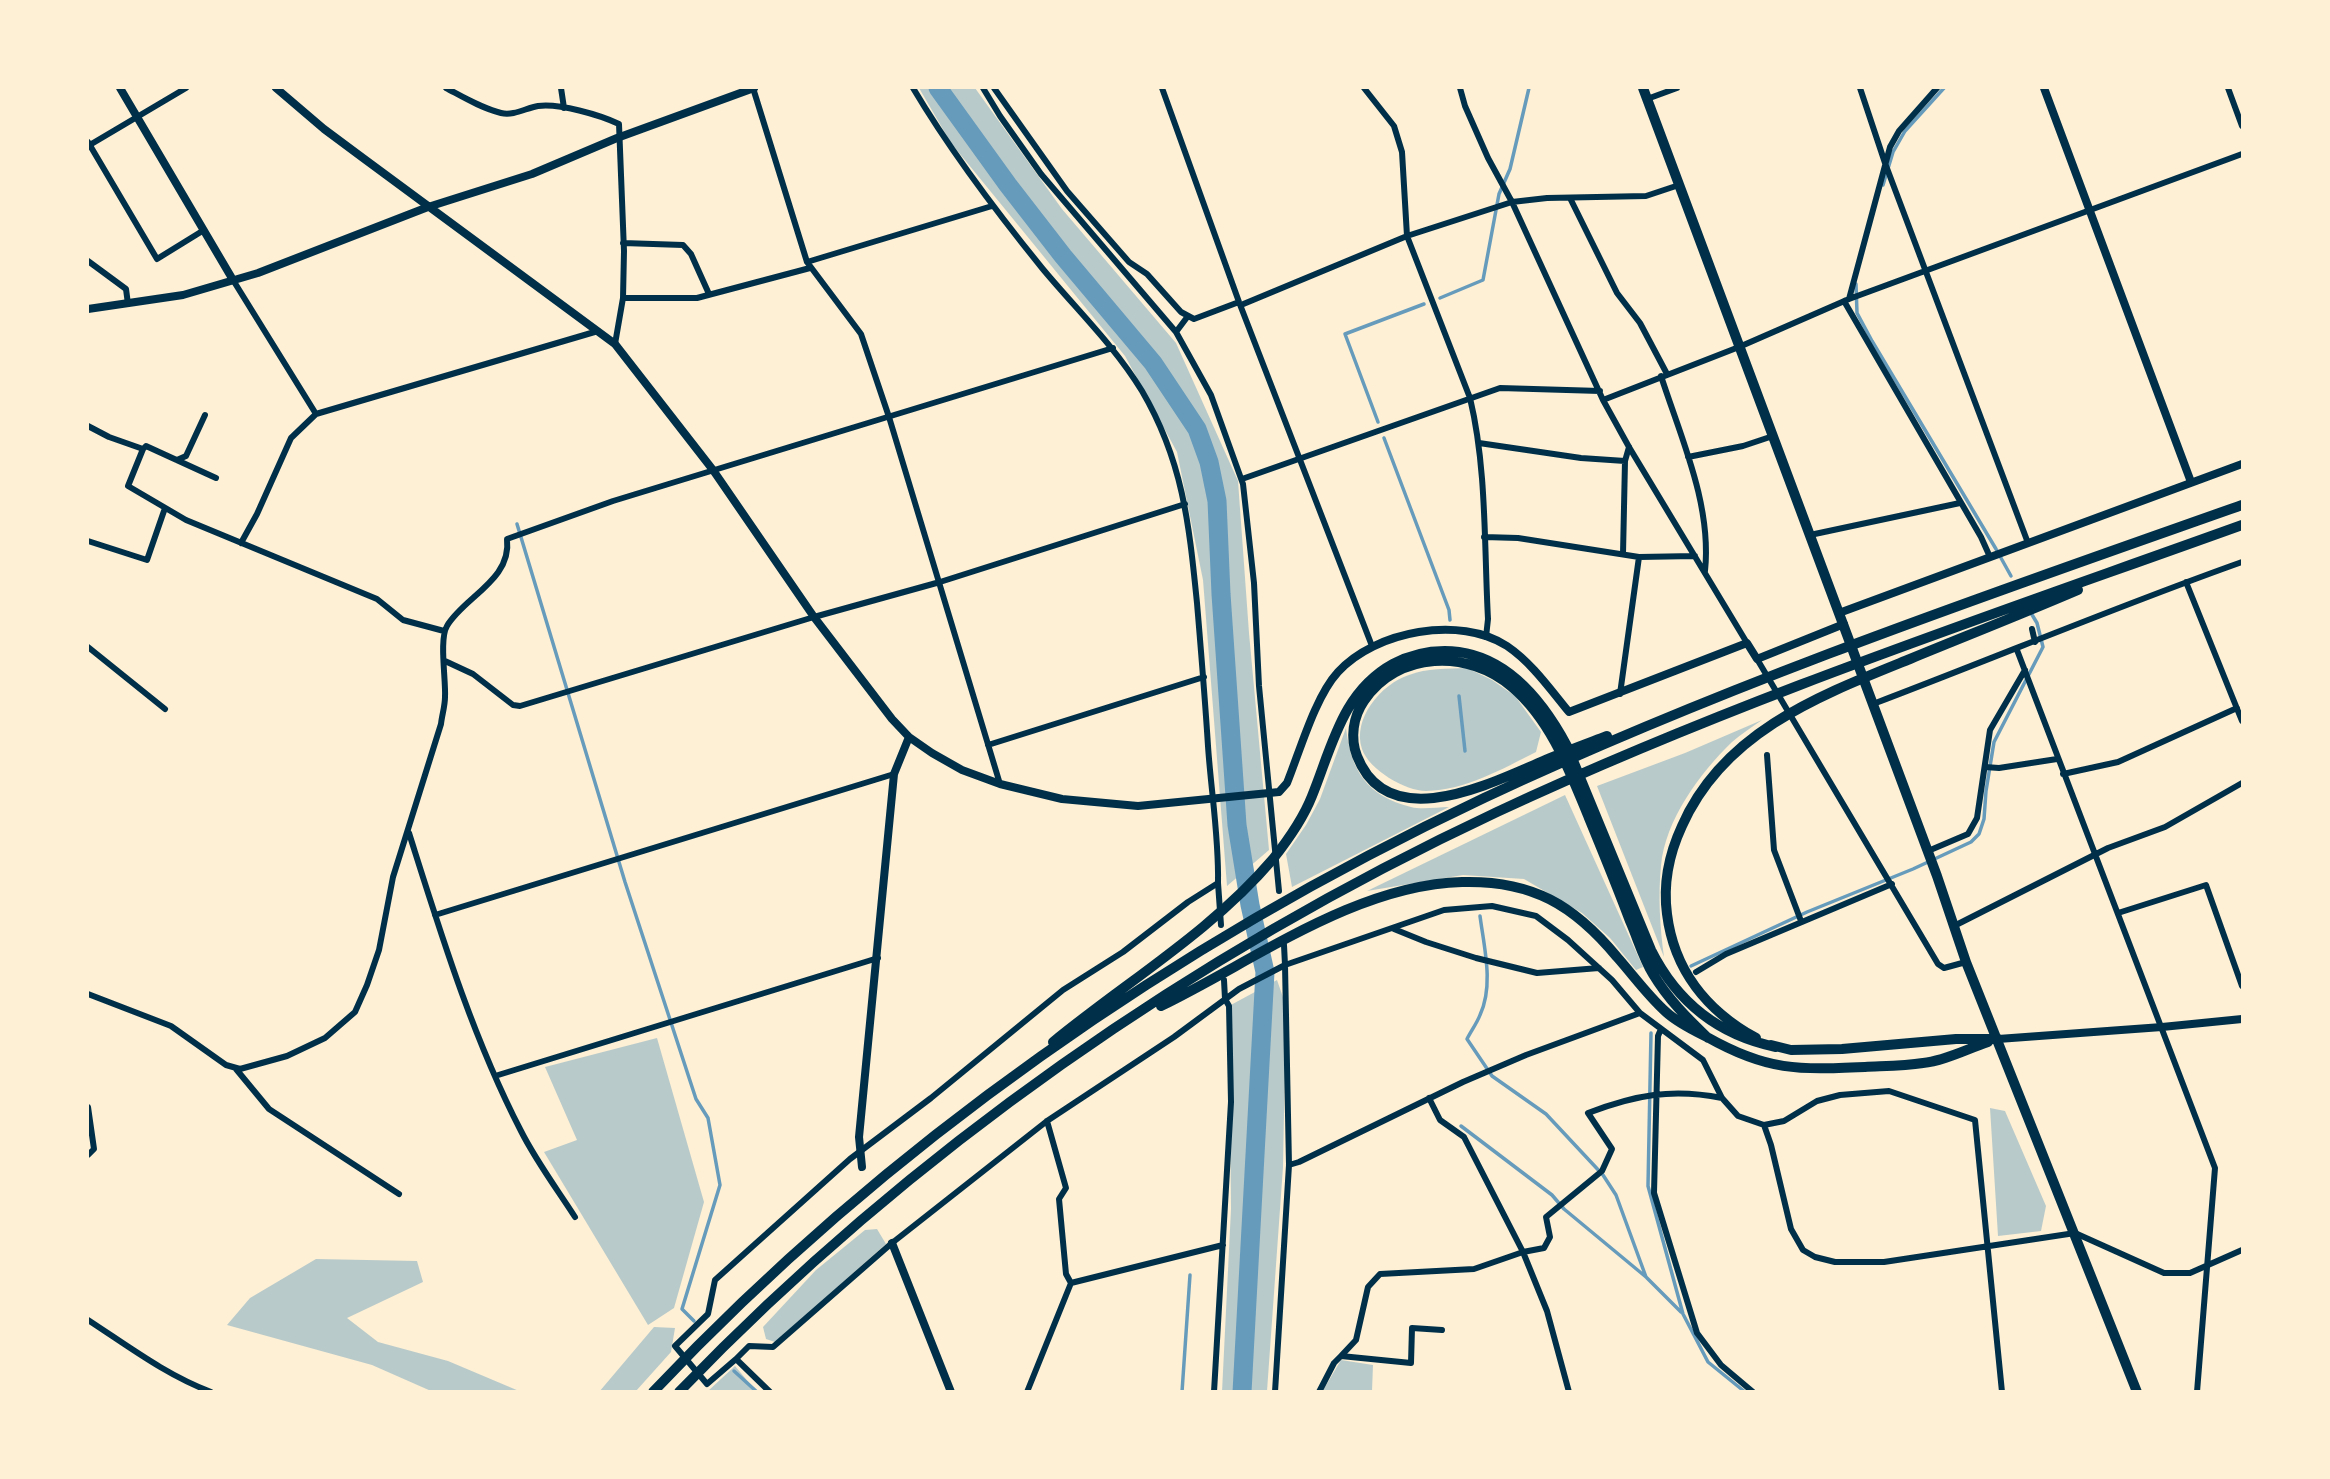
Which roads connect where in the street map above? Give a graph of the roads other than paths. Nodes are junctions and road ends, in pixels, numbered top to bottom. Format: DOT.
graph roads {
  1 [pos="120,88"];
  2 [pos="186,88"];
  3 [pos="276,88"];
  4 [pos="446,88"];
  5 [pos="561,88"];
  6 [pos="754,88"];
  7 [pos="913,88"];
  8 [pos="983,88"];
  9 [pos="994,88"];
  10 [pos="1162,88"];
  11 [pos="1364,88"];
  12 [pos="1460,88"];
  13 [pos="1643,88"];
  14 [pos="1677,88"];
  15 [pos="1860,88"];
  16 [pos="1937,88"];
  17 [pos="2043,88"];
  18 [pos="2228,88"];
  19 [pos="1647,99"];
  20 [pos="564,108"];
  21 [pos="2240,110"];
  22 [pos="139,117"];
  23 [pos="2242,126"];
  24 [pos="617,138"];
  25 [pos="88,145"];
  26 [pos="2242,154"];
  27 [pos="1885,163"];
  28 [pos="1679,185"];
  29 [pos="1570,198"];
  30 [pos="1512,201"];
  31 [pos="992,206"];
  32 [pos="428,207"];
  33 [pos="2090,209"];
  34 [pos="204,230"];
  35 [pos="1407,236"];
  36 [pos="623,243"];
  37 [pos="88,261"];
  38 [pos="808,265"];
  39 [pos="1926,271"];
  40 [pos="233,280"];
  41 [pos="709,294"];
  42 [pos="623,298"];
  43 [pos="1847,299"];
  44 [pos="128,304"];
  45 [pos="1240,304"];
  46 [pos="88,309"];
  47 [pos="1188,316"];
  48 [pos="598,331"];
  49 [pos="1176,332"];
  50 [pos="615,344"];
  51 [pos="1740,347"];
  52 [pos="1113,348"];
  53 [pos="1664,375"];
  54 [pos="1600,391"];
  55 [pos="1470,398"];
  56 [pos="1603,400"];
  57 [pos="316,414"];
  58 [pos="205,415"];
  59 [pos="889,417"];
  60 [pos="88,426"];
  61 [pos="1773,436"];
  62 [pos="1479,443"];
  63 [pos="1629,447"];
  64 [pos="143,449"];
  65 [pos="1688,457"];
  66 [pos="1301,459"];
  67 [pos="177,460"];
  68 [pos="1625,461"];
  69 [pos="2242,464"];
  70 [pos="713,470"];
  71 [pos="216,478"];
  72 [pos="1242,479"];
  73 [pos="2190,482"];
  74 [pos="1960,503"];
  75 [pos="1185,504"];
  76 [pos="2242,505"];
  77 [pos="165,508"];
  78 [pos="2242,525"];
  79 [pos="1810,535"];
  80 [pos="1484,537"];
  81 [pos="88,541"];
  82 [pos="240,543"];
  83 [pos="2028,543"];
  84 [pos="2171,551"];
  85 [pos="1623,554"];
  86 [pos="1695,556"];
  87 [pos="1991,556"];
  88 [pos="1639,557"];
  89 [pos="2242,562"];
  90 [pos="1705,573"];
  91 [pos="940,582"];
  92 [pos="2186,582"];
  93 [pos="1839,613"];
  94 [pos="814,617"];
  95 [pos="1844,624"];
  96 [pos="2032,629"];
  97 [pos="444,631"];
  98 [pos="1486,637"];
  99 [pos="2036,642"];
  100 [pos="1747,643"];
  101 [pos="1372,646"];
  102 [pos="88,647"];
  103 [pos="2017,650"];
  104 [pos="1757,659"];
  105 [pos="445,661"];
  106 [pos="2025,671"];
  107 [pos="1204,677"];
  108 [pos="1620,694"];
  109 [pos="1873,704"];
  110 [pos="2238,708"];
  111 [pos="165,709"];
  112 [pos="2242,721"];
  113 [pos="909,737"];
  114 [pos="988,745"];
  115 [pos="1767,755"];
  116 [pos="2057,759"];
  117 [pos="1547,764"];
  118 [pos="1985,767"];
  119 [pos="894,774"];
  120 [pos="2063,774"];
  121 [pos="2242,783"];
  122 [pos="1000,784"];
  123 [pos="1271,794"];
  124 [pos="1215,799"];
  125 [pos="408,831"];
  126 [pos="1928,852"];
  127 [pos="2096,856"];
  128 [pos="1219,883"];
  129 [pos="1892,884"];
  130 [pos="1279,891"];
  131 [pos="2118,913"];
  132 [pos="435,915"];
  133 [pos="1801,920"];
  134 [pos="1221,925"];
  135 [pos="1954,926"];
  136 [pos="1394,929"];
  137 [pos="1280,944"];
  138 [pos="878,958"];
  139 [pos="1229,962"];
  140 [pos="1966,962"];
  141 [pos="1283,966"];
  142 [pos="1599,968"];
  143 [pos="1696,972"];
  144 [pos="1224,980"];
  145 [pos="2242,986"];
  146 [pos="88,994"];
  147 [pos="1225,999"];
  148 [pos="1640,1013"];
  149 [pos="2242,1019"];
  150 [pos="2162,1027"];
  151 [pos="1661,1029"];
  152 [pos="1708,1038"];
  153 [pos="1997,1039"];
  154 [pos="1776,1047"];
  155 [pos="234,1067"];
  156 [pos="495,1076"];
  157 [pos="1656,1094"];
  158 [pos="1429,1098"];
  159 [pos="1722,1098"];
  160 [pos="88,1107"];
  161 [pos="958,1118"];
  162 [pos="1047,1121"];
  163 [pos="1764,1125"];
  164 [pos="859,1151"];
  165 [pos="88,1155"];
  166 [pos="1289,1165"];
  167 [pos="862,1167"];
  168 [pos="399,1194"];
  169 [pos="575,1217"];
  170 [pos="2075,1233"];
  171 [pos="892,1243"];
  172 [pos="1223,1245"];
  173 [pos="1988,1245"];
  174 [pos="2242,1250"];
  175 [pos="1523,1252"];
  176 [pos="2206,1265"];
  177 [pos="1071,1283"];
  178 [pos="88,1320"];
  179 [pos="1442,1330"];
  180 [pos="1341,1356"];
  181 [pos="736,1359"];
  182 [pos="211,1391"];
  183 [pos="653,1391"];
  184 [pos="679,1391"];
  185 [pos="770,1391"];
  186 [pos="951,1391"];
  187 [pos="1027,1391"];
  188 [pos="1214,1391"];
  189 [pos="1275,1391"];
  190 [pos="1319,1391"];
  191 [pos="1569,1391"];
  192 [pos="1753,1391"];
  193 [pos="2002,1391"];
  194 [pos="2137,1391"];
  195 [pos="2197,1391"];
  1 -- 22 [label="street"];
  2 -- 22 [label="street"];
  3 -- 32 [label="street"];
  4 -- 20 [label="street"];
  5 -- 20 [label="street"];
  6 -- 24 [label="street"];
  6 -- 38 [label="street"];
  7 -- 31 [label="street"];
  8 -- 49 [label="street"];
  9 -- 47 [label="street"];
  10 -- 45 [label="street"];
  11 -- 35 [label="street"];
  12 -- 30 [label="street"];
  13 -- 19 [label="main road"];
  14 -- 19 [label="street"];
  15 -- 27 [label="street"];
  16 -- 27 [label="street"];
  17 -- 33 [label="street"];
  18 -- 21 [label="street"];
  19 -- 28 [label="main road"];
  20 -- 24 [label="street"];
  21 -- 23 [label="street"];
  22 -- 25 [label="street"];
  22 -- 34 [label="street"];
  24 -- 32 [label="street"];
  24 -- 36 [label="street"];
  25 -- 34 [label="street"];
  26 -- 33 [label="street"];
  27 -- 39 [label="street"];
  27 -- 43 [label="street"];
  28 -- 29 [label="street"];
  28 -- 51 [label="main road"];
  29 -- 30 [label="street"];
  29 -- 53 [label="street"];
  30 -- 35 [label="street"];
  30 -- 54 [label="street"];
  31 -- 38 [label="street"];
  31 -- 52 [label="street"];
  32 -- 40 [label="street"];
  32 -- 48 [label="street"];
  33 -- 39 [label="street"];
  33 -- 73 [label="street"];
  34 -- 40 [label="street"];
  35 -- 45 [label="street"];
  35 -- 55 [label="street"];
  36 -- 41 [label="street"];
  36 -- 42 [label="street"];
  37 -- 44 [label="street"];
  38 -- 41 [label="street"];
  38 -- 59 [label="street"];
  39 -- 43 [label="street"];
  39 -- 83 [label="street"];
  40 -- 44 [label="street"];
  40 -- 57 [label="street"];
  41 -- 42 [label="street"];
  42 -- 50 [label="street"];
  43 -- 51 [label="street"];
  43 -- 74 [label="street"];
  44 -- 46 [label="street"];
  45 -- 47 [label="street"];
  45 -- 66 [label="street"];
  47 -- 49 [label="street"];
  48 -- 50 [label="street"];
  48 -- 57 [label="street"];
  49 -- 72 [label="street"];
  50 -- 70 [label="street"];
  51 -- 53 [label="street"];
  51 -- 61 [label="main road"];
  52 -- 59 [label="street"];
  52 -- 75 [label="street"];
  53 -- 56 [label="street"];
  53 -- 65 [label="street"];
  54 -- 55 [label="street"];
  54 -- 56 [label="street"];
  55 -- 62 [label="street"];
  55 -- 66 [label="street"];
  56 -- 63 [label="street"];
  57 -- 82 [label="street"];
  58 -- 67 [label="street"];
  59 -- 70 [label="street"];
  59 -- 91 [label="street"];
  60 -- 64 [label="street"];
  61 -- 65 [label="street"];
  61 -- 79 [label="main road"];
  62 -- 68 [label="street"];
  62 -- 80 [label="street"];
  63 -- 68 [label="street"];
  63 -- 86 [label="street"];
  64 -- 67 [label="street"];
  64 -- 77 [label="street"];
  65 -- 90 [label="street"];
  66 -- 72 [label="street"];
  66 -- 101 [label="street"];
  67 -- 71 [label="street"];
  68 -- 85 [label="street"];
  69 -- 73 [label="street"];
  70 -- 94 [label="street"];
  70 -- 97 [label="street"];
  72 -- 123 [label="street"];
  73 -- 83 [label="street"];
  74 -- 79 [label="street"];
  74 -- 87 [label="street"];
  75 -- 91 [label="street"];
  75 -- 107 [label="street"];
  76 -- 117 [label="highway"];
  77 -- 81 [label="street"];
  77 -- 82 [label="street"];
  78 -- 84 [label="highway"];
  79 -- 93 [label="main road"];
  80 -- 85 [label="street"];
  80 -- 98 [label="street"];
  82 -- 97 [label="street"];
  83 -- 87 [label="street"];
  84 -- 139 [label="highway"];
  84 -- 154 [label="highway"];
  85 -- 88 [label="street"];
  86 -- 88 [label="street"];
  86 -- 90 [label="street"];
  87 -- 93 [label="street"];
  88 -- 108 [label="street"];
  89 -- 92 [label="street"];
  90 -- 100 [label="street"];
  91 -- 94 [label="street"];
  91 -- 114 [label="street"];
  92 -- 99 [label="street"];
  92 -- 110 [label="street"];
  93 -- 95 [label="main road"];
  94 -- 105 [label="street"];
  94 -- 113 [label="street"];
  95 -- 104 [label="street"];
  95 -- 109 [label="main road"];
  96 -- 99 [label="street"];
  97 -- 105 [label="street"];
  98 -- 101 [label="street"];
  98 -- 108 [label="street"];
  99 -- 103 [label="street"];
  100 -- 104 [label="street"];
  100 -- 108 [label="street"];
  101 -- 123 [label="street"];
  102 -- 111 [label="street"];
  103 -- 106 [label="street"];
  103 -- 109 [label="street"];
  104 -- 129 [label="street"];
  105 -- 125 [label="street"];
  106 -- 116 [label="street"];
  106 -- 118 [label="street"];
  107 -- 114 [label="street"];
  107 -- 124 [label="street"];
  109 -- 126 [label="main road"];
  110 -- 112 [label="street"];
  110 -- 120 [label="street"];
  113 -- 119 [label="street"];
  113 -- 122 [label="street"];
  114 -- 122 [label="street"];
  115 -- 133 [label="street"];
  116 -- 118 [label="street"];
  116 -- 120 [label="street"];
  117 -- 152 [label="highway"];
  117 -- 161 [label="highway"];
  118 -- 126 [label="street"];
  119 -- 132 [label="street"];
  119 -- 138 [label="street"];
  120 -- 127 [label="street"];
  121 -- 127 [label="street"];
  122 -- 124 [label="street"];
  123 -- 124 [label="street"];
  123 -- 130 [label="street"];
  124 -- 128 [label="street"];
  125 -- 132 [label="street"];
  125 -- 155 [label="street"];
  126 -- 135 [label="main road"];
  127 -- 131 [label="street"];
  127 -- 135 [label="street"];
  128 -- 134 [label="street"];
  128 -- 164 [label="street"];
  129 -- 133 [label="street"];
  129 -- 140 [label="street"];
  131 -- 145 [label="street"];
  131 -- 150 [label="street"];
  132 -- 156 [label="street"];
  133 -- 143 [label="street"];
  135 -- 140 [label="main road"];
  136 -- 141 [label="street"];
  136 -- 142 [label="street"];
  136 -- 142 [label="street"];
  137 -- 139 [label="highway"];
  137 -- 141 [label="street"];
  137 -- 152 [label="highway"];
  138 -- 156 [label="street"];
  138 -- 164 [label="street"];
  139 -- 184 [label="highway"];
  140 -- 153 [label="main road"];
  141 -- 147 [label="street"];
  141 -- 166 [label="street"];
  142 -- 148 [label="street"];
  144 -- 147 [label="street"];
  146 -- 155 [label="street"];
  147 -- 162 [label="street"];
  147 -- 172 [label="street"];
  148 -- 151 [label="street"];
  148 -- 158 [label="street"];
  149 -- 150 [label="street"];
  150 -- 153 [label="street"];
  150 -- 176 [label="street"];
  151 -- 157 [label="street"];
  151 -- 159 [label="street"];
  152 -- 153 [label="highway"];
  153 -- 154 [label="highway"];
  153 -- 170 [label="main road"];
  154 -- 161 [label="highway"];
  155 -- 168 [label="street"];
  156 -- 169 [label="street"];
  157 -- 159 [label="street"];
  157 -- 175 [label="street"];
  157 -- 192 [label="street"];
  158 -- 166 [label="street"];
  158 -- 175 [label="street"];
  159 -- 163 [label="street"];
  160 -- 165 [label="street"];
  161 -- 183 [label="highway"];
  162 -- 171 [label="street"];
  162 -- 177 [label="street"];
  163 -- 173 [label="street"];
  163 -- 173 [label="street"];
  164 -- 167 [label="street"];
  164 -- 181 [label="street"];
  166 -- 189 [label="street"];
  170 -- 173 [label="street"];
  170 -- 176 [label="street"];
  170 -- 194 [label="main road"];
  171 -- 181 [label="street"];
  171 -- 186 [label="street"];
  172 -- 177 [label="street"];
  172 -- 188 [label="street"];
  173 -- 193 [label="street"];
  174 -- 176 [label="street"];
  175 -- 180 [label="street"];
  175 -- 191 [label="street"];
  176 -- 195 [label="street"];
  177 -- 187 [label="street"];
  178 -- 182 [label="street"];
  179 -- 180 [label="street"];
  180 -- 190 [label="street"];
  181 -- 185 [label="street"];
}
